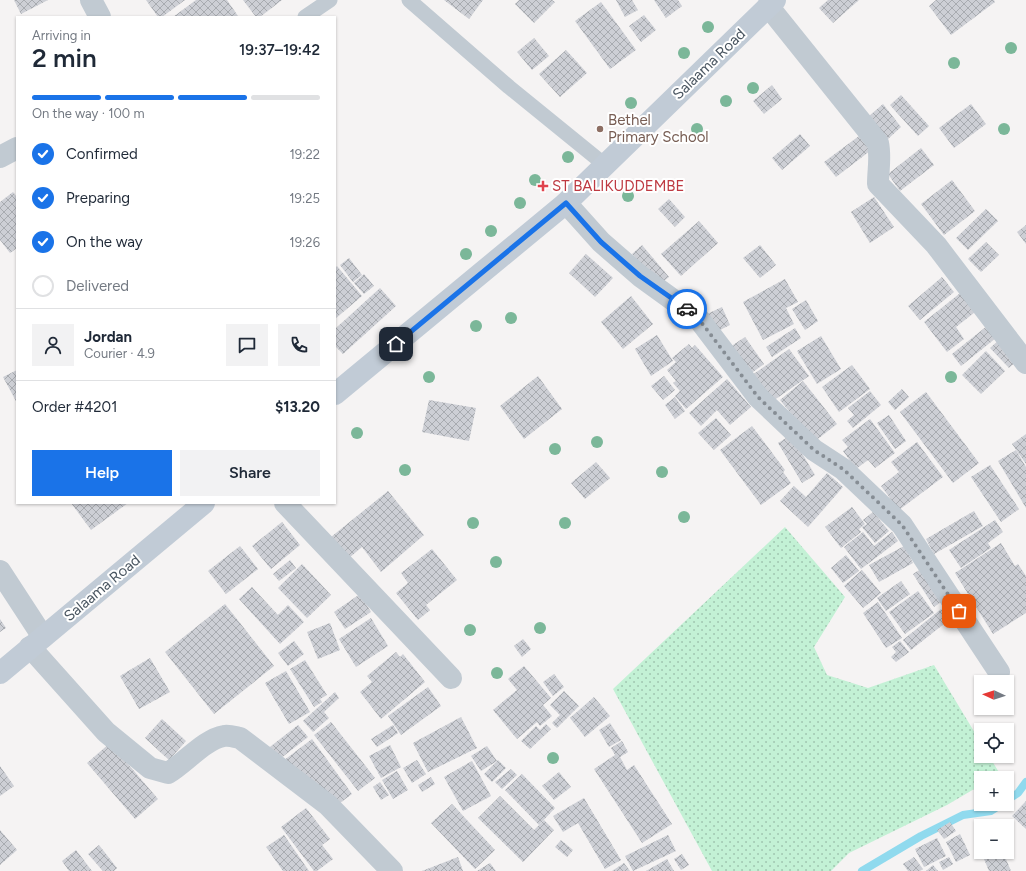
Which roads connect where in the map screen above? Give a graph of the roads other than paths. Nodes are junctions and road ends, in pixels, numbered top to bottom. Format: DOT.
graph roads {
  1 [pos="91,0"];
  2 [pos="330,0"];
  3 [pos="408,0"];
  4 [pos="772,3"];
  5 [pos="99,16"];
  6 [pos="306,16"];
  7 [pos="605,165"];
  8 [pos="566,203"];
  9 [pos="1026,363"];
  10 [pos="336,393"];
  11 [pos="203,504"];
  12 [pos="286,504"];
  13 [pos="0,571"];
  14 [pos="37,642"];
  15 [pos="999,672"];
  16 [pos="0,673"];
  17 [pos="450,678"];
  18 [pos="392,871"];
  1 -- 5 [label="street"];
  2 -- 6 [label="lane"];
  3 -- 7 [label="lane"];
  4 -- 7 [label="main road, Salaama Road"];
  4 -- 9 [label="street"];
  7 -- 8 [label="main road, Salaama Road"];
  8 -- 10 [label="main road, Salaama Road"];
  8 -- 15 [label="street"];
  11 -- 14 [label="main road, Salaama Road"];
  12 -- 17 [label="street"];
  13 -- 14 [label="street"];
  14 -- 16 [label="main road, Salaama Road"];
  14 -- 18 [label="street"];
}
